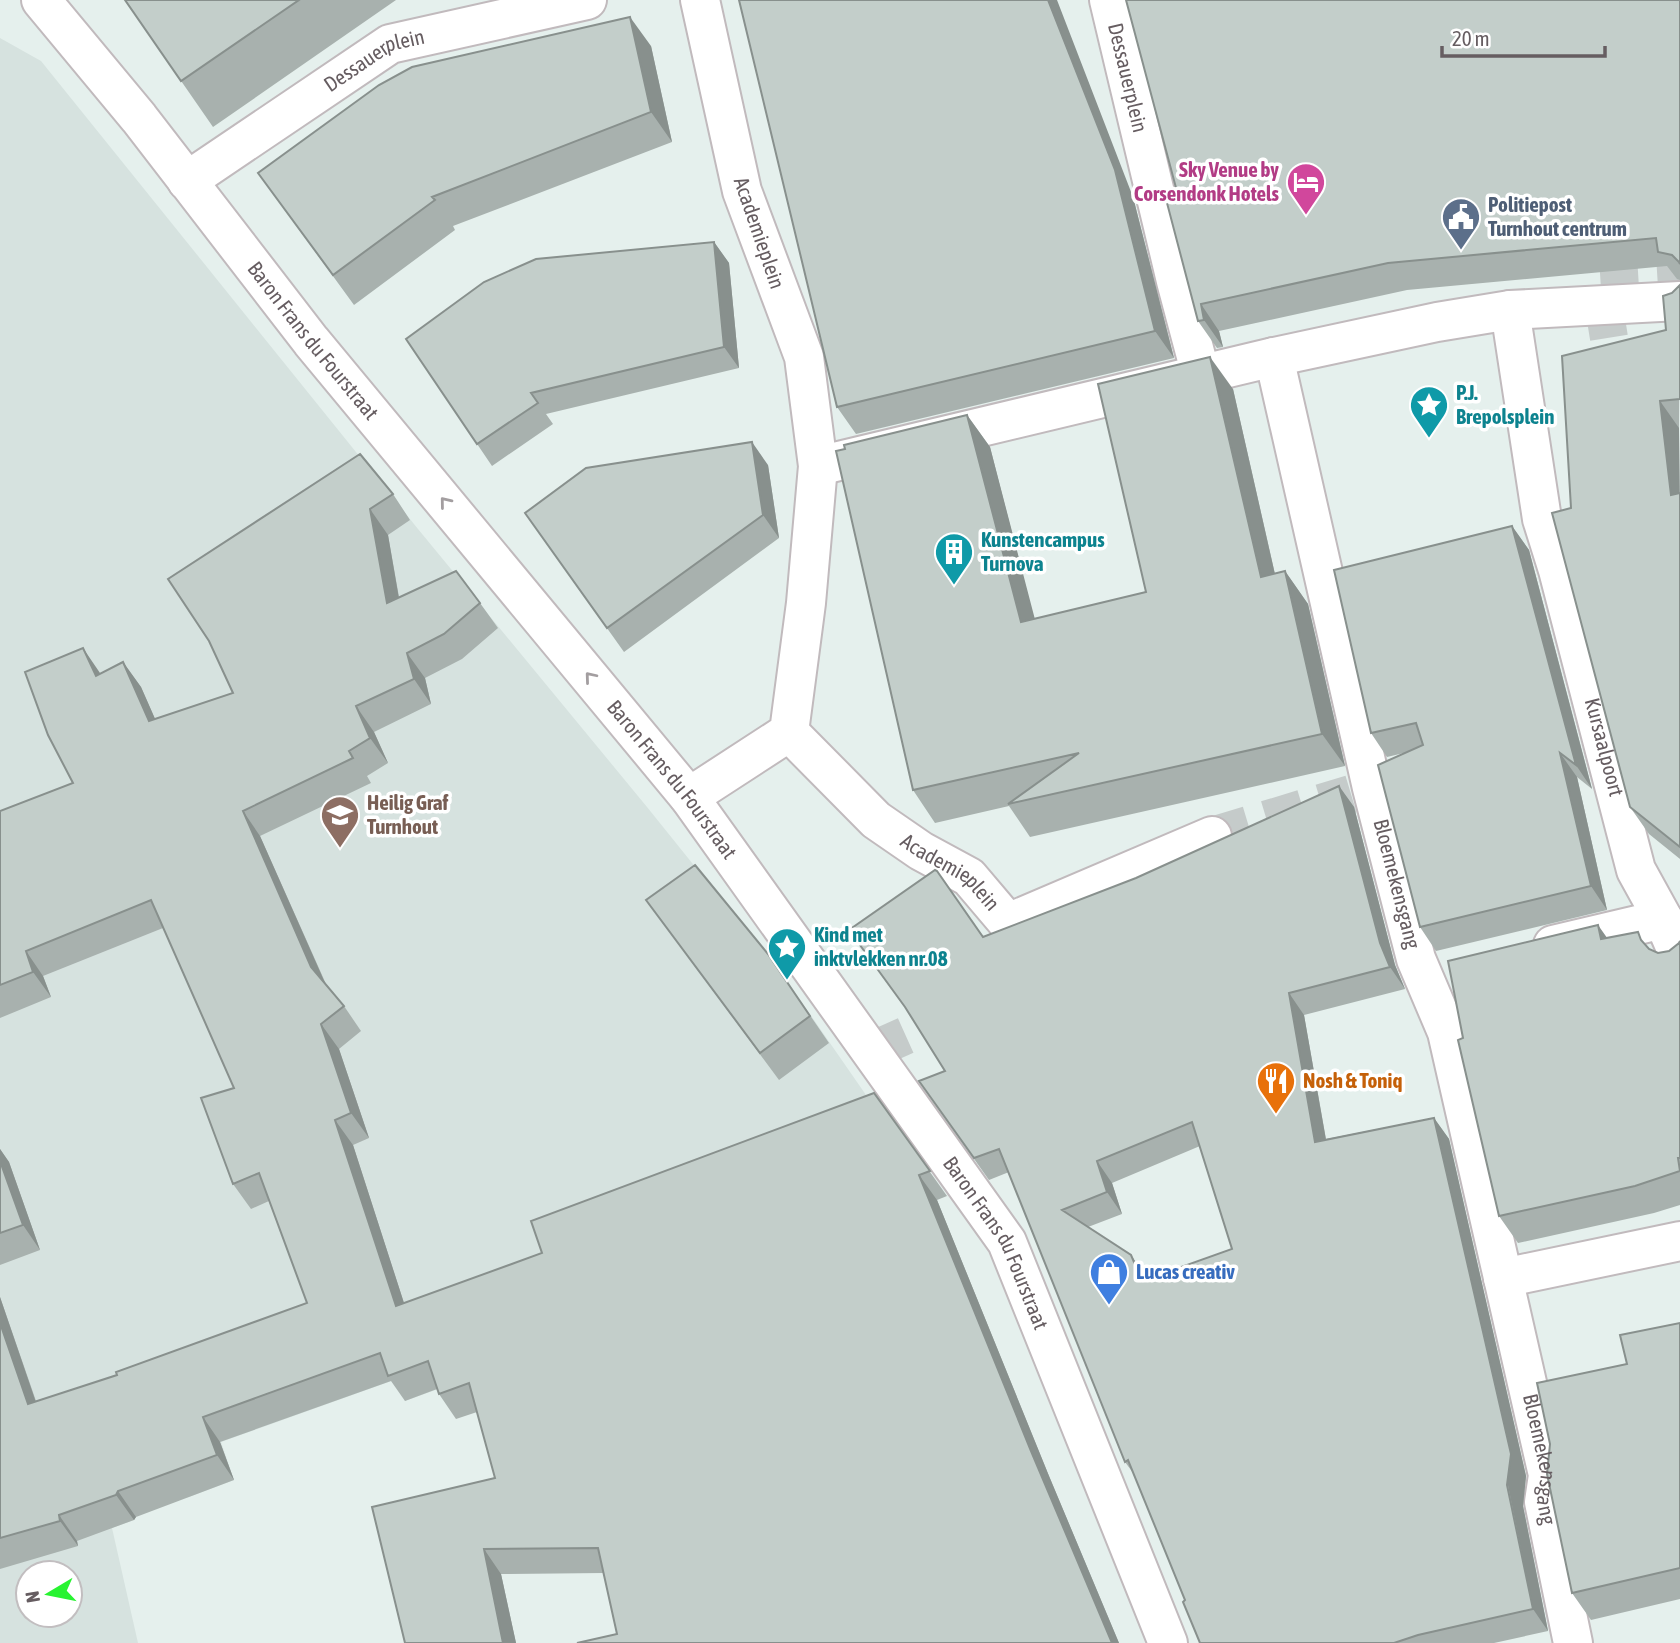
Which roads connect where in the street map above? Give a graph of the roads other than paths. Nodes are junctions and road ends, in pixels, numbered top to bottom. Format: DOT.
graph roads {
  1 [pos="41,0"];
  2 [pos="587,0"];
  3 [pos="700,0"];
  4 [pos="1109,0"];
  5 [pos="187,181"];
  6 [pos="1680,302"];
  7 [pos="1510,310"];
  8 [pos="1274,357"];
  9 [pos="1219,371"];
  10 [pos="818,466"];
  11 [pos="1542,519"];
  12 [pos="1504,530"];
  13 [pos="789,732"];
  14 [pos="692,801"];
  15 [pos="1212,836"];
  16 [pos="1663,919"];
  17 [pos="1521,953"];
  18 [pos="1680,958"];
  19 [pos="1680,1241"];
  20 [pos="1503,1278"];
  21 [pos="1168,1643"];
  22 [pos="1573,1643"];
  1 -- 5 [label="street, Baron Frans du Fourstraat"];
  2 -- 5 [label="street, Dessauerplein"];
  3 -- 10 [label="street, Academieplein"];
  4 -- 9 [label="street, Dessauerplein"];
  14 -- 5 [label="street, Baron Frans du Fourstraat, one-way"];
  6 -- 7 [label="street"];
  7 -- 8 [label="street"];
  7 -- 11 [label="street"];
  8 -- 9 [label="street"];
  8 -- 20 [label="street, Bloemekensgang"];
  9 -- 10 [label="street"];
  10 -- 13 [label="street, Academieplein"];
  11 -- 12 [label="street"];
  11 -- 16 [label="street, Kursaalpoort"];
  13 -- 14 [label="street"];
  13 -- 15 [label="street, Academieplein"];
  14 -- 21 [label="street, Baron Frans du Fourstraat"];
  16 -- 17 [label="street"];
  16 -- 18 [label="street, Kursaalpoort"];
  19 -- 20 [label="street"];
  20 -- 22 [label="street, Bloemekensgang"];
}
